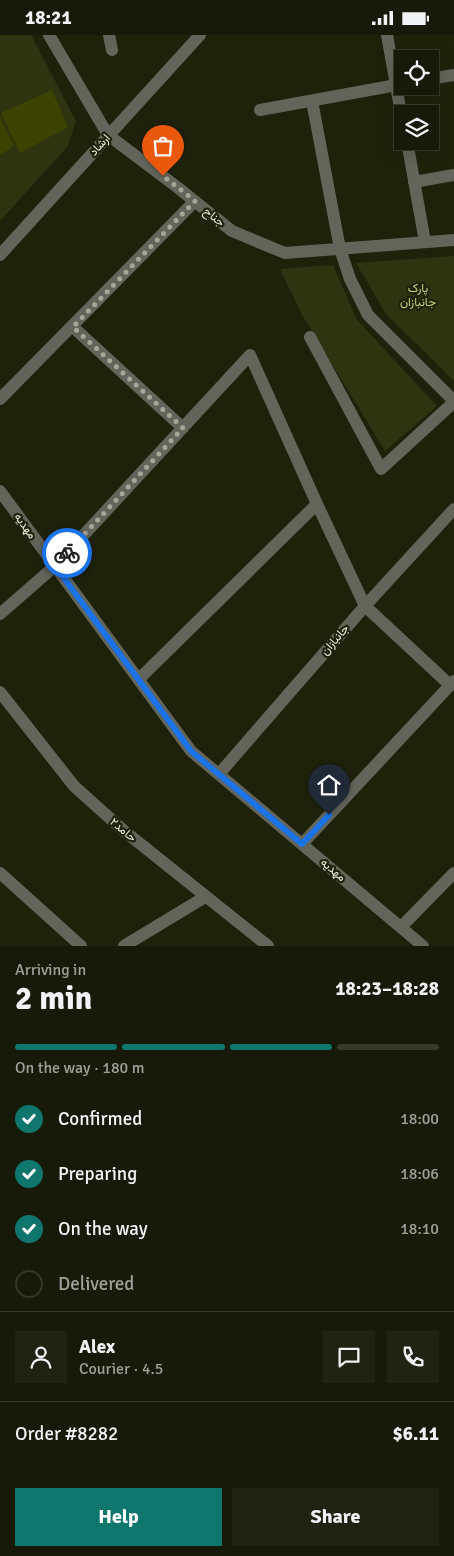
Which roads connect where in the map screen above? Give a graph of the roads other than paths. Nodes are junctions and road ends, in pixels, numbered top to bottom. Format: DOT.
graph roads {
  1 [pos="50,35"];
  2 [pos="109,35"];
  3 [pos="200,35"];
  4 [pos="387,35"];
  5 [pos="112,50"];
  6 [pos="394,64"];
  7 [pos="454,75"];
  8 [pos="439,78"];
  9 [pos="394,86"];
  10 [pos="312,101"];
  11 [pos="260,110"];
  12 [pos="108,135"];
  13 [pos="408,150"];
  14 [pos="454,175"];
  15 [pos="414,182"];
  16 [pos="195,201"];
  17 [pos="454,240"];
  18 [pos="425,242"];
  19 [pos="340,249"];
  20 [pos="0,255"];
  21 [pos="73,327"];
  22 [pos="310,337"];
  23 [pos="0,399"];
  24 [pos="454,401"];
  25 [pos="183,428"];
  26 [pos="0,491"];
  27 [pos="317,504"];
  28 [pos="454,509"];
  29 [pos="55,566"];
  30 [pos="365,605"];
  31 [pos="0,614"];
  32 [pos="139,679"];
  33 [pos="452,683"];
  34 [pos="0,692"];
  35 [pos="220,774"];
  36 [pos="302,844"];
  37 [pos="0,873"];
  38 [pos="454,873"];
  39 [pos="205,897"];
  40 [pos="400,927"];
  41 [pos="128,945"];
  42 [pos="81,946"];
  43 [pos="268,946"];
  44 [pos="423,946"];
  1 -- 12 [label="street, جناح"];
  2 -- 5 [label="street"];
  3 -- 12 [label="street, ارشاد"];
  4 -- 6 [label="street"];
  7 -- 8 [label="street"];
  9 -- 10 [label="street"];
  10 -- 11 [label="street"];
  10 -- 19 [label="street"];
  12 -- 16 [label="street, جناح"];
  12 -- 20 [label="street, ارشاد"];
  13 -- 15 [label="street"];
  14 -- 15 [label="street"];
  15 -- 18 [label="street"];
  16 -- 19 [label="street, جناح"];
  16 -- 21 [label="street"];
  17 -- 18 [label="street, جناح"];
  18 -- 19 [label="street, جناح"];
  19 -- 24 [label="street"];
  21 -- 23 [label="street"];
  21 -- 25 [label="street"];
  22 -- 24 [label="street"];
  25 -- 27 [label="street"];
  25 -- 29 [label="street"];
  26 -- 29 [label="street, مهدیه"];
  27 -- 30 [label="street"];
  27 -- 32 [label="street"];
  28 -- 30 [label="street, جانبازان"];
  29 -- 31 [label="street"];
  29 -- 32 [label="street, مهدیه"];
  30 -- 33 [label="street"];
  30 -- 35 [label="street, جانبازان"];
  32 -- 35 [label="street, مهدیه"];
  33 -- 36 [label="street"];
  34 -- 39 [label="street, حامد۲"];
  35 -- 36 [label="street, مهدیه"];
  36 -- 40 [label="street, مهدیه"];
  37 -- 42 [label="street"];
  38 -- 40 [label="street"];
  39 -- 41 [label="street"];
  39 -- 43 [label="street, حامد۲"];
  40 -- 44 [label="street, مهدیه"];
}
